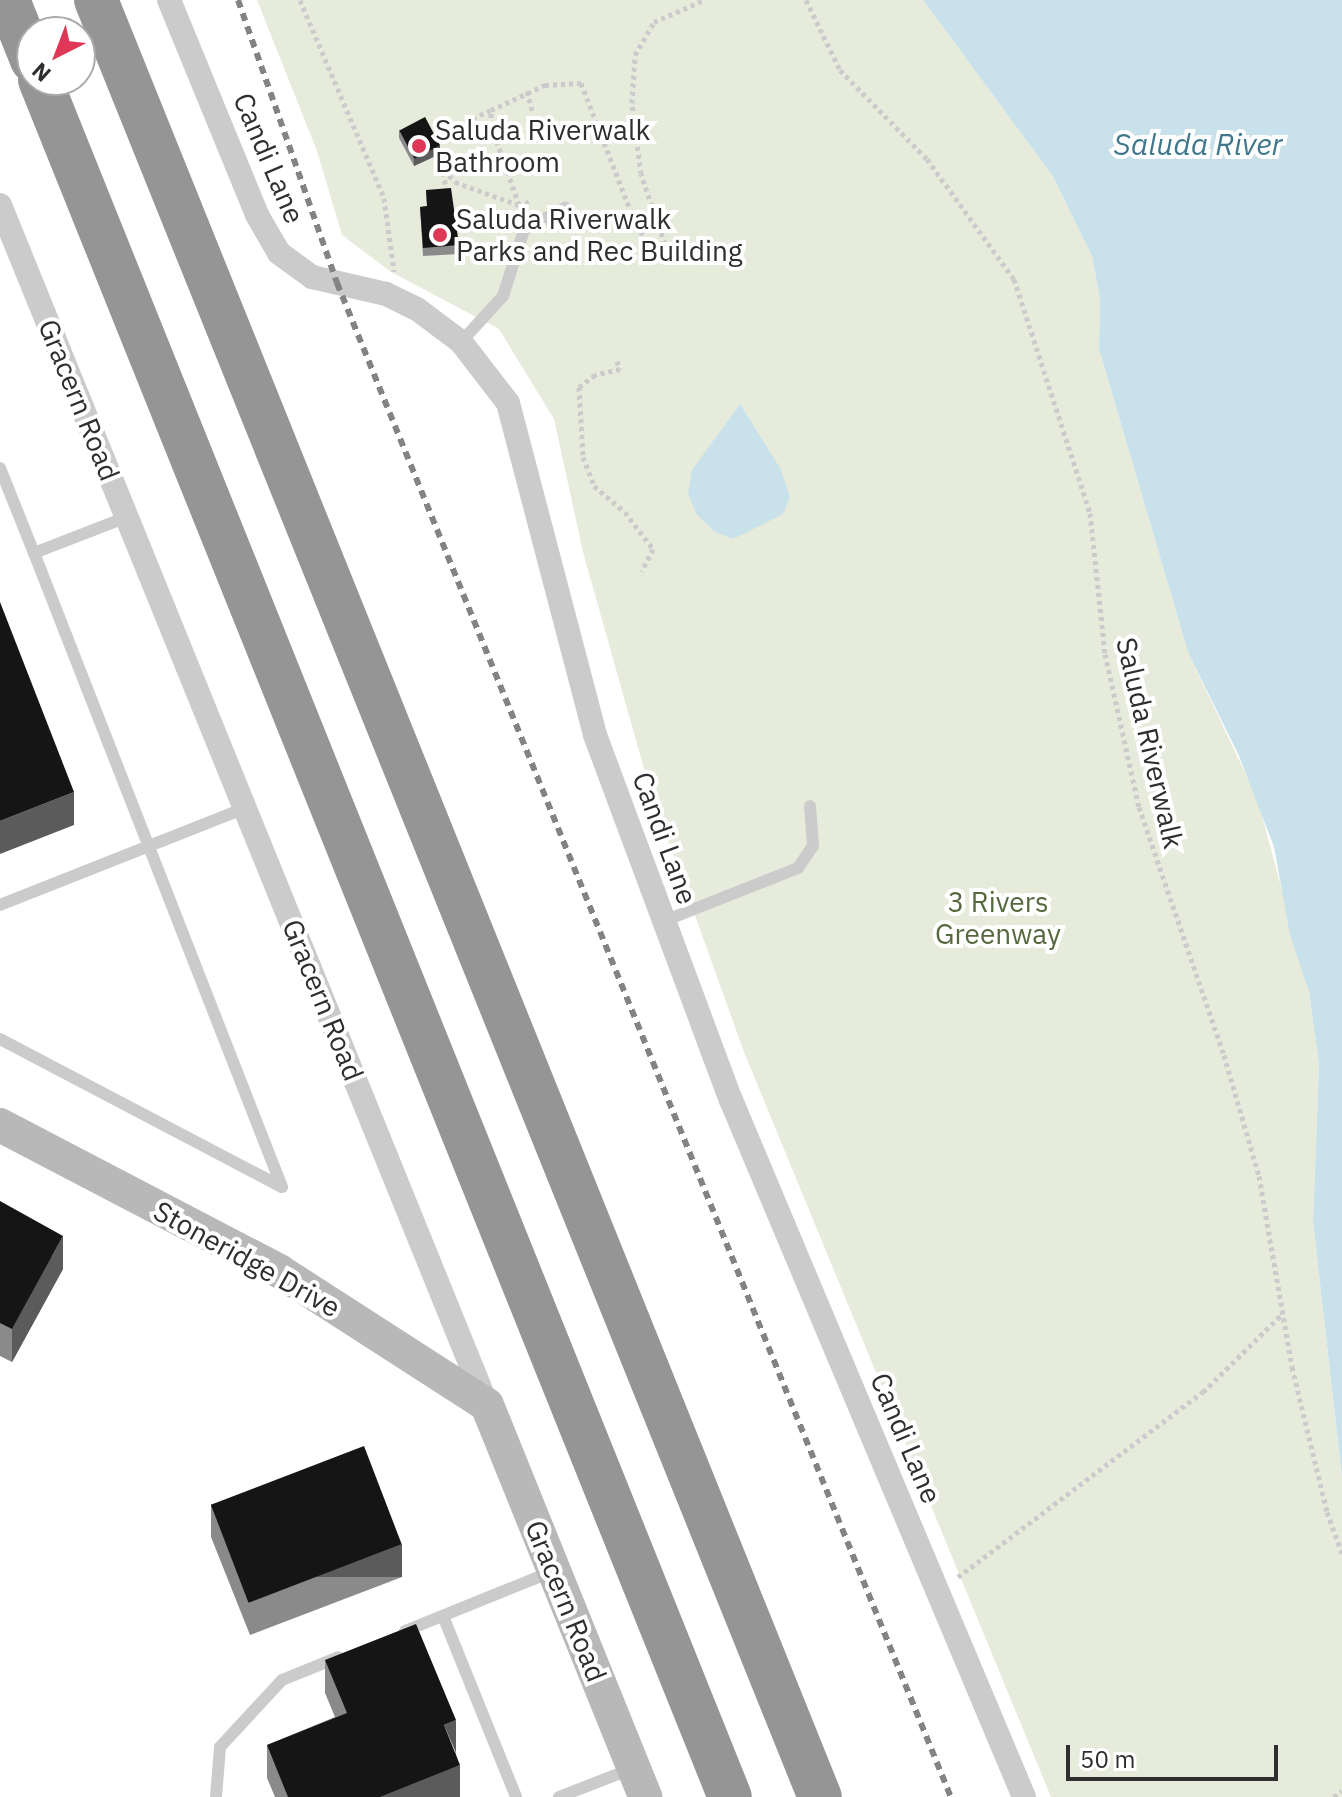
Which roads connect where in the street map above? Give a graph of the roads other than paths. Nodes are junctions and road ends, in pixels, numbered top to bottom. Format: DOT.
graph roads {
  1 [pos="8,0"];
  2 [pos="96,0"];
  3 [pos="169,0"];
  4 [pos="16,20"];
  5 [pos="46,96"];
  6 [pos="0,205"];
  7 [pos="565,208"];
  8 [pos="461,342"];
  9 [pos="0,468"];
  10 [pos="127,517"];
  11 [pos="34,553"];
  12 [pos="810,806"];
  13 [pos="245,808"];
  14 [pos="149,847"];
  15 [pos="0,905"];
  16 [pos="664,921"];
  17 [pos="0,1039"];
  18 [pos="0,1125"];
  19 [pos="487,1405"];
  20 [pos="554,1571"];
  21 [pos="443,1616"];
  22 [pos="384,1639"];
  23 [pos="355,1651"];
  24 [pos="639,1783"];
  25 [pos="216,1797"];
  26 [pos="516,1797"];
  27 [pos="559,1797"];
  28 [pos="730,1797"];
  29 [pos="820,1797"];
  30 [pos="1024,1797"];
  1 -- 4 [label="highway"];
  2 -- 29 [label="highway"];
  3 -- 8 [label="street, Candi Lane"];
  5 -- 28 [label="highway"];
  6 -- 10 [label="street, Gracern Road"];
  7 -- 8 [label="lane"];
  8 -- 16 [label="street, Candi Lane"];
  9 -- 11 [label="lane"];
  10 -- 11 [label="lane"];
  10 -- 13 [label="street, Gracern Road"];
  11 -- 14 [label="lane"];
  12 -- 16 [label="lane"];
  13 -- 14 [label="lane"];
  13 -- 19 [label="street, Gracern Road"];
  14 -- 15 [label="lane"];
  14 -- 17 [label="lane"];
  16 -- 30 [label="street, Candi Lane"];
  18 -- 19 [label="street, Stoneridge Drive"];
  19 -- 20 [label="street, Gracern Road"];
  20 -- 21 [label="lane"];
  20 -- 24 [label="street, Gracern Road"];
  21 -- 22 [label="lane"];
  21 -- 26 [label="lane"];
  23 -- 25 [label="lane"];
  24 -- 27 [label="lane"];
}
